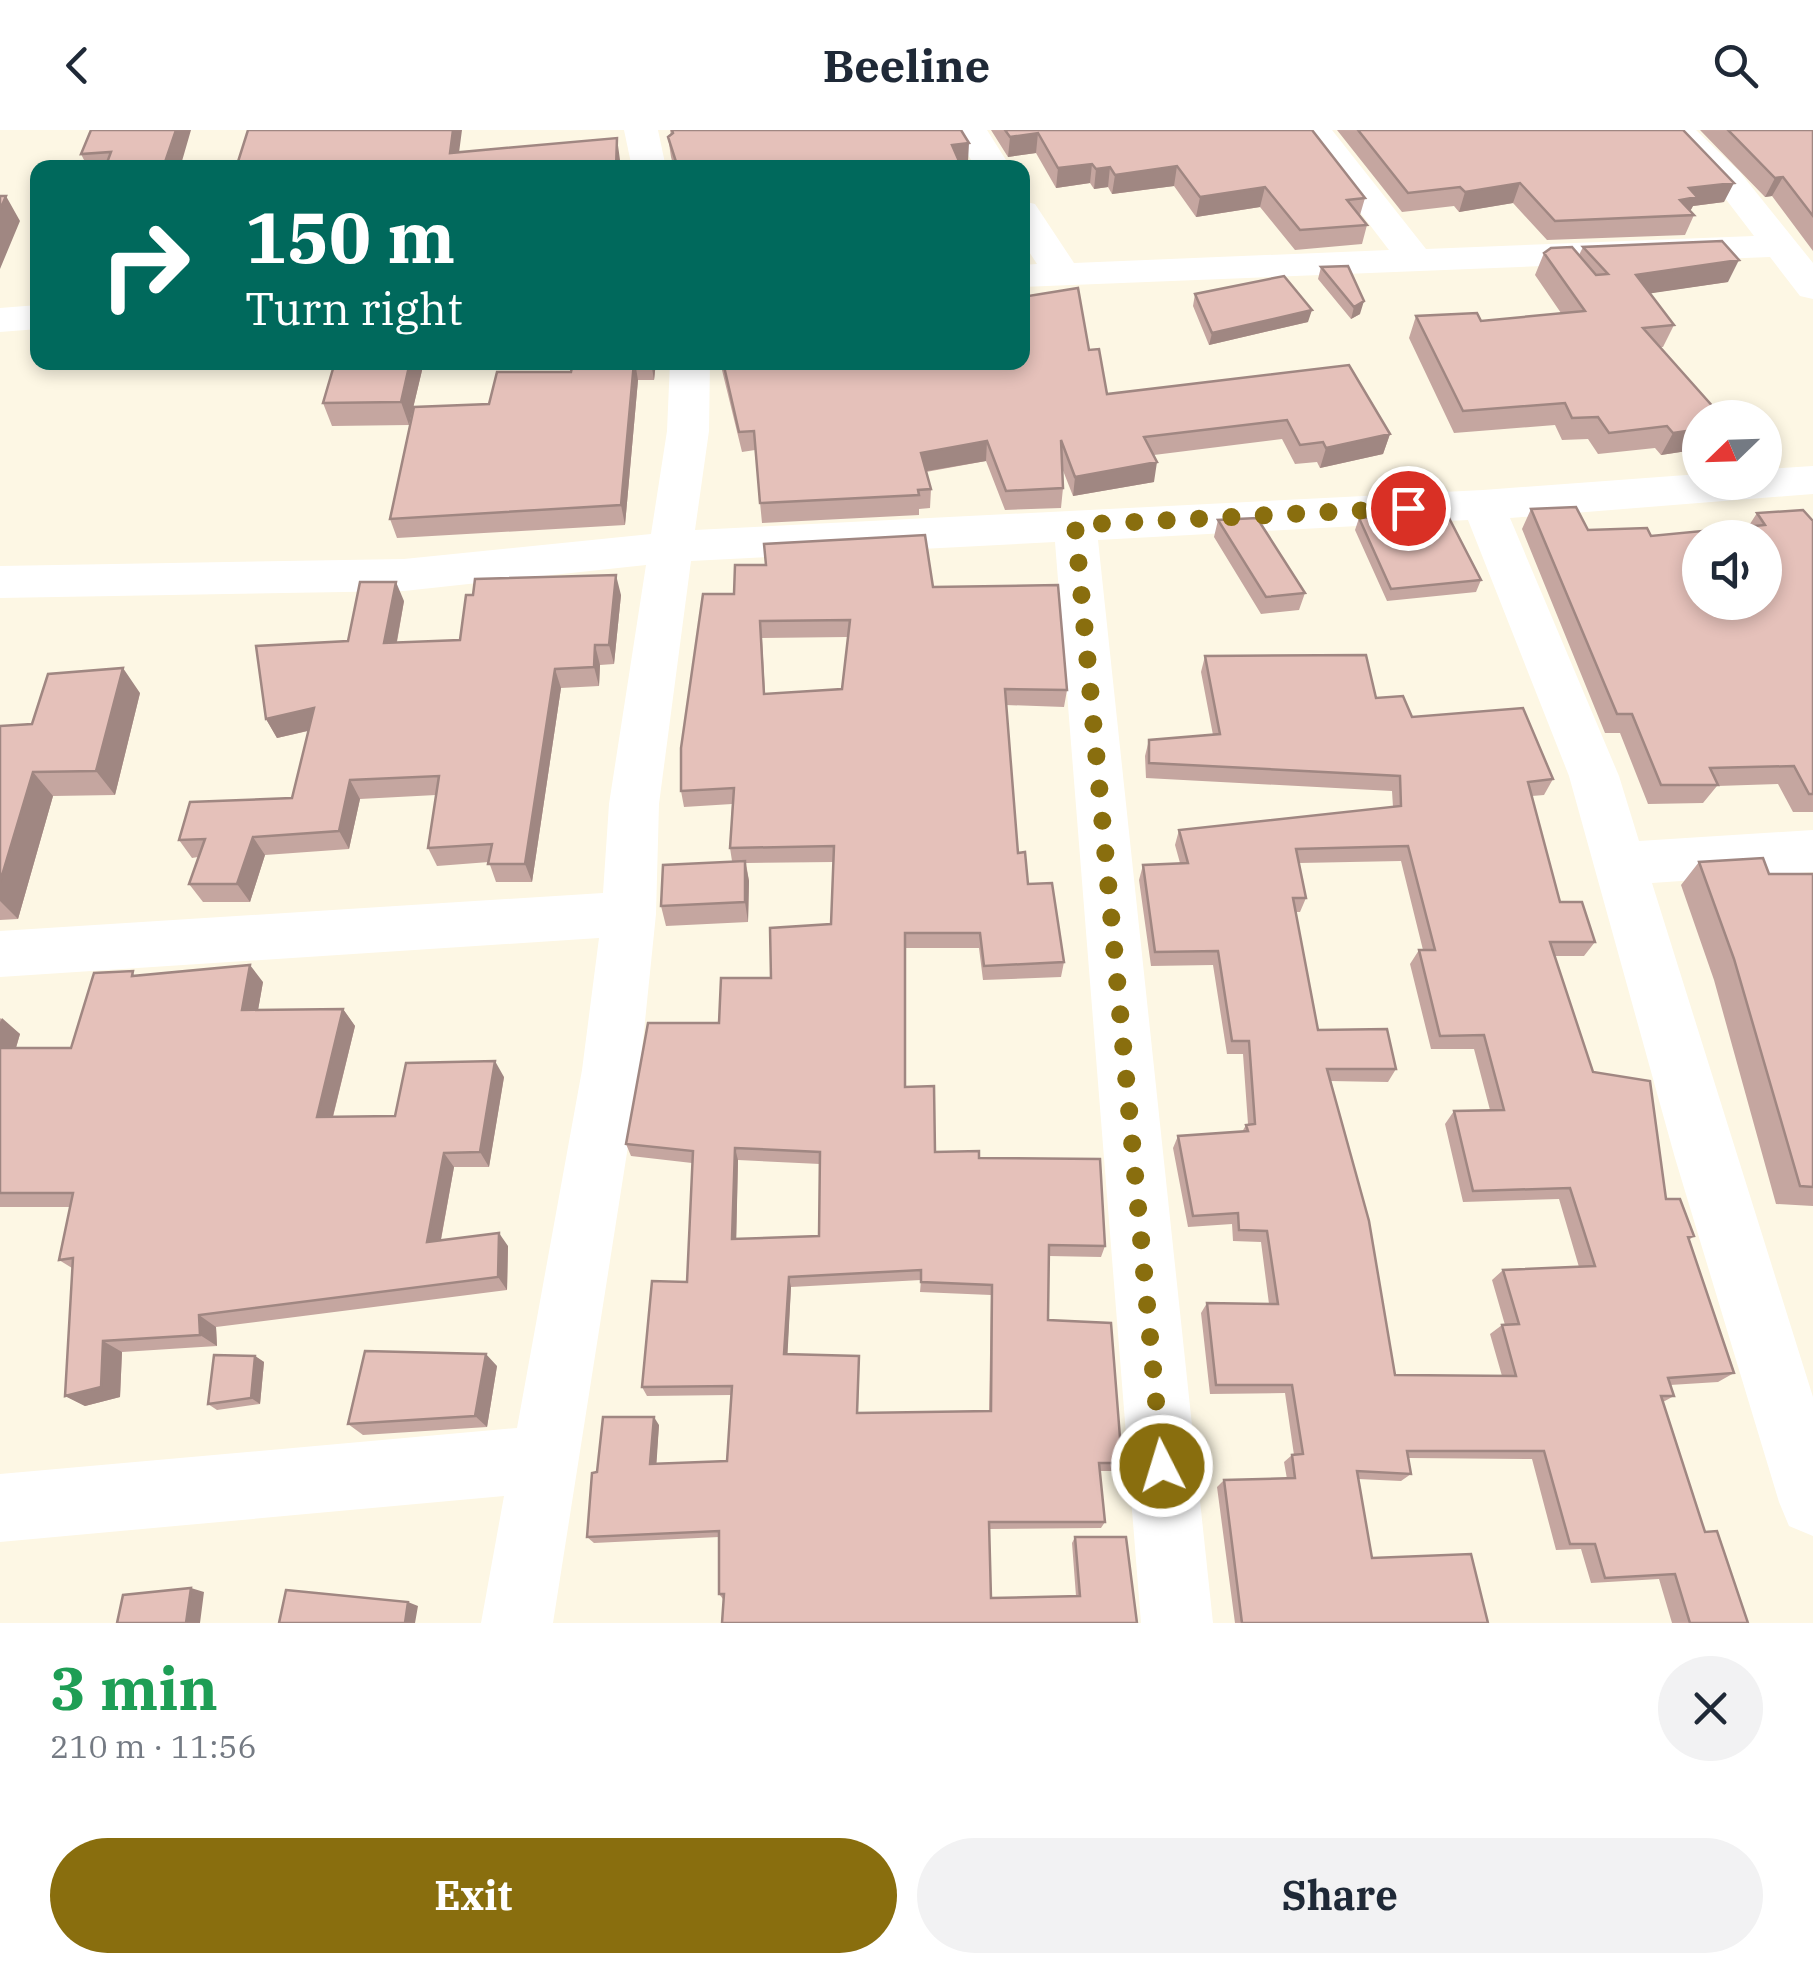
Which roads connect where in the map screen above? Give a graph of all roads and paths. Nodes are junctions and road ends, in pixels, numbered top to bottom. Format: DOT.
graph roads {
  1 [pos="640,130"];
  2 [pos="970,130"];
  3 [pos="1314,130"];
  4 [pos="1677,130"];
  5 [pos="648,160"];
  6 [pos="989,160"];
  7 [pos="1030,225"];
  8 [pos="1781,246"];
  9 [pos="1418,263"];
  10 [pos="1062,275"];
  11 [pos="1030,276"];
  12 [pos="1813,288"];
  13 [pos="30,318"];
  14 [pos="0,320"];
  15 [pos="690,370"];
  16 [pos="1813,480"];
  17 [pos="1482,505"];
  18 [pos="1075,525"];
  19 [pos="673,547"];
  20 [pos="0,582"];
  21 [pos="1813,851"];
  22 [pos="1620,864"];
  23 [pos="629,914"];
  24 [pos="0,954"];
  25 [pos="545,1459"];
  26 [pos="1813,1502"];
  27 [pos="0,1508"];
  28 [pos="517,1623"];
  29 [pos="1176,1623"];
  1 -- 5 [label="street"];
  2 -- 6 [label="street"];
  3 -- 9 [label="street"];
  4 -- 8 [label="street"];
  7 -- 10 [label="street"];
  8 -- 9 [label="street"];
  8 -- 12 [label="street"];
  9 -- 10 [label="street"];
  10 -- 11 [label="street"];
  13 -- 14 [label="street"];
  15 -- 19 [label="street"];
  16 -- 17 [label="street"];
  17 -- 18 [label="street"];
  17 -- 22 [label="street"];
  18 -- 19 [label="street"];
  18 -- 29 [label="street"];
  19 -- 20 [label="street"];
  19 -- 23 [label="street"];
  21 -- 22 [label="street"];
  22 -- 26 [label="street"];
  23 -- 24 [label="street"];
  23 -- 25 [label="street"];
  25 -- 27 [label="street"];
  25 -- 28 [label="street"];
}
